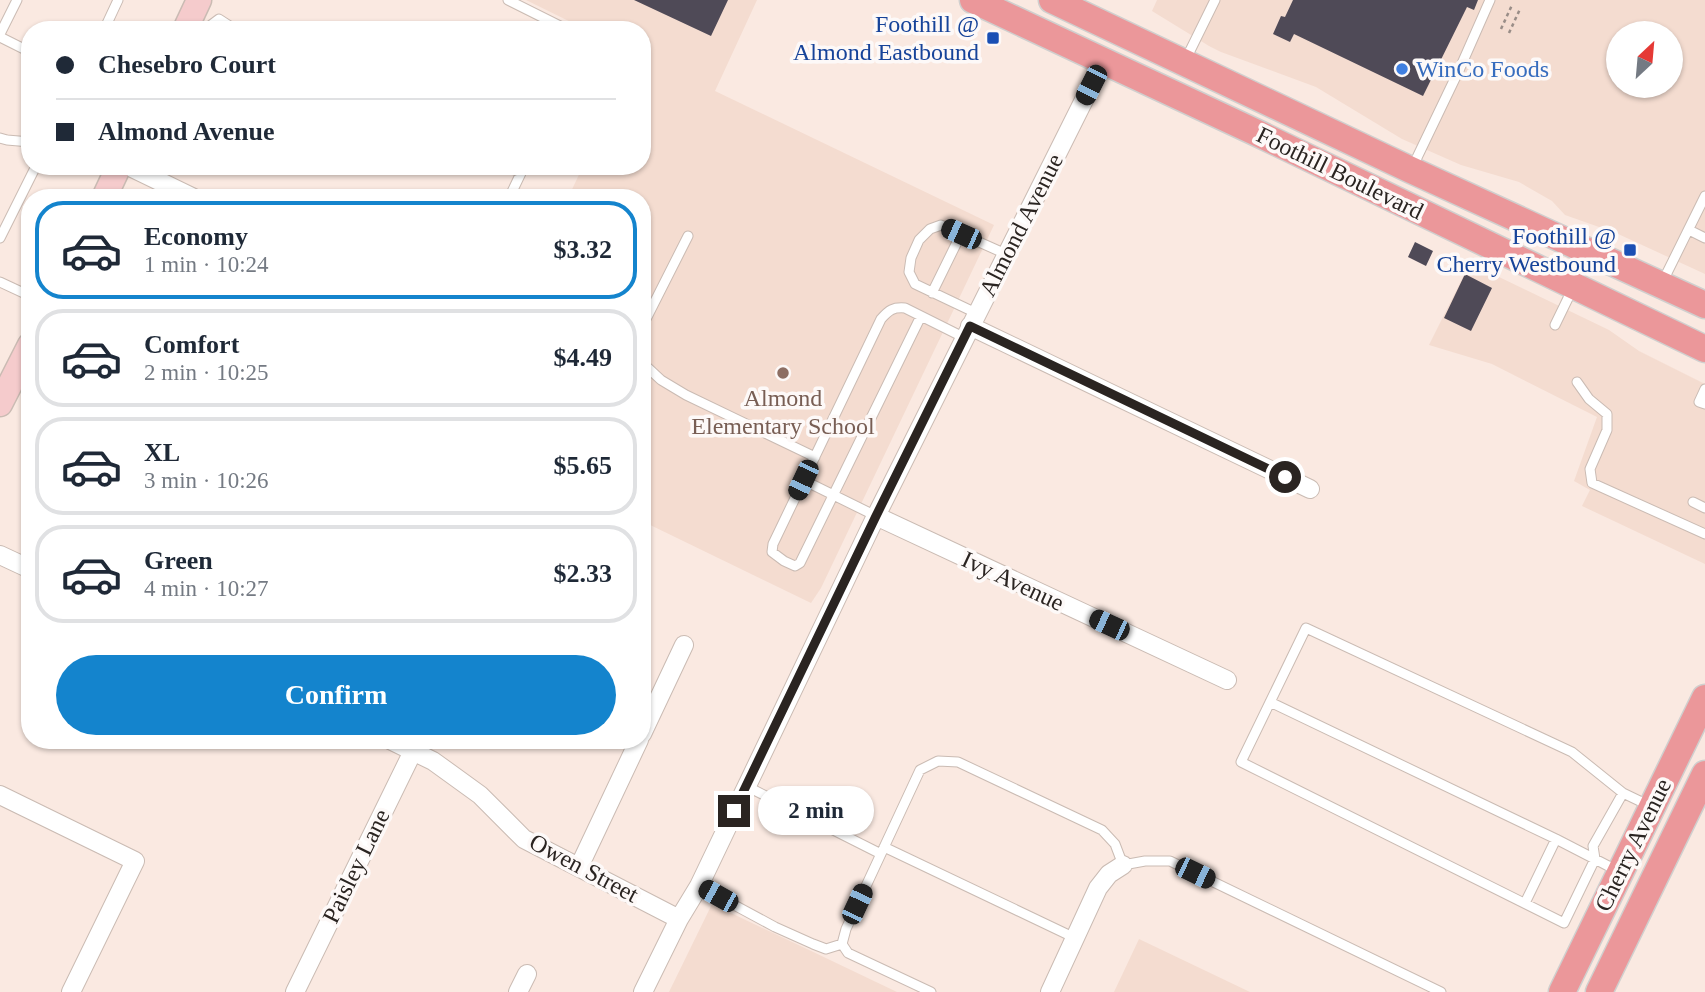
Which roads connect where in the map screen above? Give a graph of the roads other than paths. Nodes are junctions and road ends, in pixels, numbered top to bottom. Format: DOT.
graph roads {
  1 [pos="17,0"];
  2 [pos="118,0"];
  3 [pos="508,0"];
  4 [pos="973,0"];
  5 [pos="1052,0"];
  6 [pos="1215,0"];
  7 [pos="1490,0"];
  8 [pos="108,21"];
  9 [pos="200,21"];
  10 [pos="222,21"];
  11 [pos="550,21"];
  12 [pos="0,35"];
  13 [pos="21,47"];
  14 [pos="1103,62"];
  15 [pos="1184,62"];
  16 [pos="1261,135"];
  17 [pos="0,138"];
  18 [pos="21,141"];
  19 [pos="1411,170"];
  20 [pos="147,175"];
  21 [pos="175,189"];
  22 [pos="21,196"];
  23 [pos="1705,196"];
  24 [pos="1689,230"];
  25 [pos="961,234"];
  26 [pos="688,236"];
  27 [pos="0,238"];
  28 [pos="1705,238"];
  29 [pos="1006,254"];
  30 [pos="0,282"];
  31 [pos="1661,285"];
  32 [pos="1574,286"];
  33 [pos="21,292"];
  34 [pos="933,293"];
  35 [pos="1705,306"];
  36 [pos="651,309"];
  37 [pos="921,316"];
  38 [pos="970,325"];
  39 [pos="1555,325"];
  40 [pos="1705,349"];
  41 [pos="21,363"];
  42 [pos="651,372"];
  43 [pos="1577,382"];
  44 [pos="1705,389"];
  45 [pos="0,404"];
  46 [pos="1705,404"];
  47 [pos="815,457"];
  48 [pos="803,480"];
  49 [pos="1310,489"];
  50 [pos="833,495"];
  51 [pos="1693,502"];
  52 [pos="1705,508"];
  53 [pos="876,516"];
  54 [pos="1705,534"];
  55 [pos="0,555"];
  56 [pos="21,565"];
  57 [pos="684,645"];
  58 [pos="1227,680"];
  59 [pos="1705,698"];
  60 [pos="1270,702"];
  61 [pos="651,715"];
  62 [pos="414,749"];
  63 [pos="419,749"];
  64 [pos="635,749"];
  65 [pos="1705,774"];
  66 [pos="746,786"];
  67 [pos="1623,793"];
  68 [pos="0,795"];
  69 [pos="1652,807"];
  70 [pos="1556,839"];
  71 [pos="883,850"];
  72 [pos="1595,859"];
  73 [pos="1123,865"];
  74 [pos="579,867"];
  75 [pos="1620,872"];
  76 [pos="699,886"];
  77 [pos="1525,903"];
  78 [pos="679,919"];
  79 [pos="1075,938"];
  80 [pos="842,944"];
  81 [pos="527,974"];
  82 [pos="71,992"];
  83 [pos="295,992"];
  84 [pos="518,992"];
  85 [pos="643,992"];
  86 [pos="931,992"];
  87 [pos="1050,992"];
  88 [pos="1441,992"];
  89 [pos="1562,992"];
  90 [pos="1599,992"];
  1 -- 12 [label="lane"];
  2 -- 8 [label="lane"];
  3 -- 11 [label="lane"];
  4 -- 14 [label="main road, Foothill Boulevard"];
  5 -- 15 [label="main road, Foothill Boulevard"];
  6 -- 15 [label="lane"];
  7 -- 19 [label="lane"];
  9 -- 10 [label="lane"];
  12 -- 13 [label="lane"];
  14 -- 16 [label="main road, Foothill Boulevard"];
  14 -- 29 [label="street, Almond Avenue"];
  15 -- 19 [label="main road, Foothill Boulevard"];
  16 -- 19 [label="main road"];
  16 -- 32 [label="main road, Foothill Boulevard"];
  17 -- 18 [label="lane"];
  19 -- 31 [label="main road, Foothill Boulevard"];
  20 -- 21 [label="street"];
  22 -- 27 [label="lane"];
  23 -- 24 [label="lane"];
  24 -- 28 [label="lane"];
  24 -- 31 [label="lane"];
  25 -- 29 [label="lane"];
  25 -- 34 [label="lane"];
  25 -- 34 [label="lane"];
  26 -- 36 [label="lane"];
  29 -- 38 [label="street, Almond Avenue"];
  30 -- 33 [label="lane"];
  31 -- 35 [label="main road, Foothill Boulevard"];
  32 -- 39 [label="lane"];
  32 -- 40 [label="main road, Foothill Boulevard"];
  34 -- 38 [label="lane"];
  37 -- 38 [label="lane"];
  37 -- 47 [label="lane"];
  37 -- 50 [label="lane"];
  38 -- 49 [label="street"];
  38 -- 53 [label="street, Almond Avenue"];
  41 -- 45 [label="street"];
  42 -- 47 [label="lane"];
  43 -- 54 [label="lane"];
  44 -- 46 [label="lane"];
  47 -- 48 [label="lane"];
  48 -- 50 [label="lane"];
  48 -- 50 [label="lane"];
  50 -- 53 [label="lane"];
  51 -- 52 [label="lane"];
  53 -- 58 [label="street, Ivy Avenue"];
  53 -- 66 [label="street, Almond Avenue"];
  55 -- 56 [label="street"];
  57 -- 61 [label="street"];
  59 -- 69 [label="main road, Cherry Avenue"];
  60 -- 67 [label="lane"];
  60 -- 70 [label="lane"];
  60 -- 77 [label="lane"];
  62 -- 83 [label="street, Paisley Lane"];
  63 -- 74 [label="street, Owen Street"];
  64 -- 74 [label="street"];
  65 -- 90 [label="main road, Cherry Avenue"];
  66 -- 71 [label="lane"];
  66 -- 76 [label="street, Almond Avenue"];
  67 -- 69 [label="lane"];
  67 -- 72 [label="lane"];
  68 -- 82 [label="street"];
  69 -- 75 [label="main road, Cherry Avenue"];
  70 -- 72 [label="lane"];
  70 -- 77 [label="lane"];
  71 -- 73 [label="lane"];
  71 -- 79 [label="lane"];
  71 -- 80 [label="lane"];
  72 -- 75 [label="lane"];
  72 -- 77 [label="lane"];
  73 -- 79 [label="street"];
  73 -- 88 [label="lane"];
  74 -- 78 [label="street, Owen Street"];
  75 -- 89 [label="main road, Cherry Avenue"];
  76 -- 78 [label="street, Almond Avenue"];
  76 -- 80 [label="lane"];
  78 -- 85 [label="street, Almond Avenue"];
  79 -- 87 [label="street"];
  80 -- 86 [label="lane"];
  81 -- 84 [label="street"];
}
